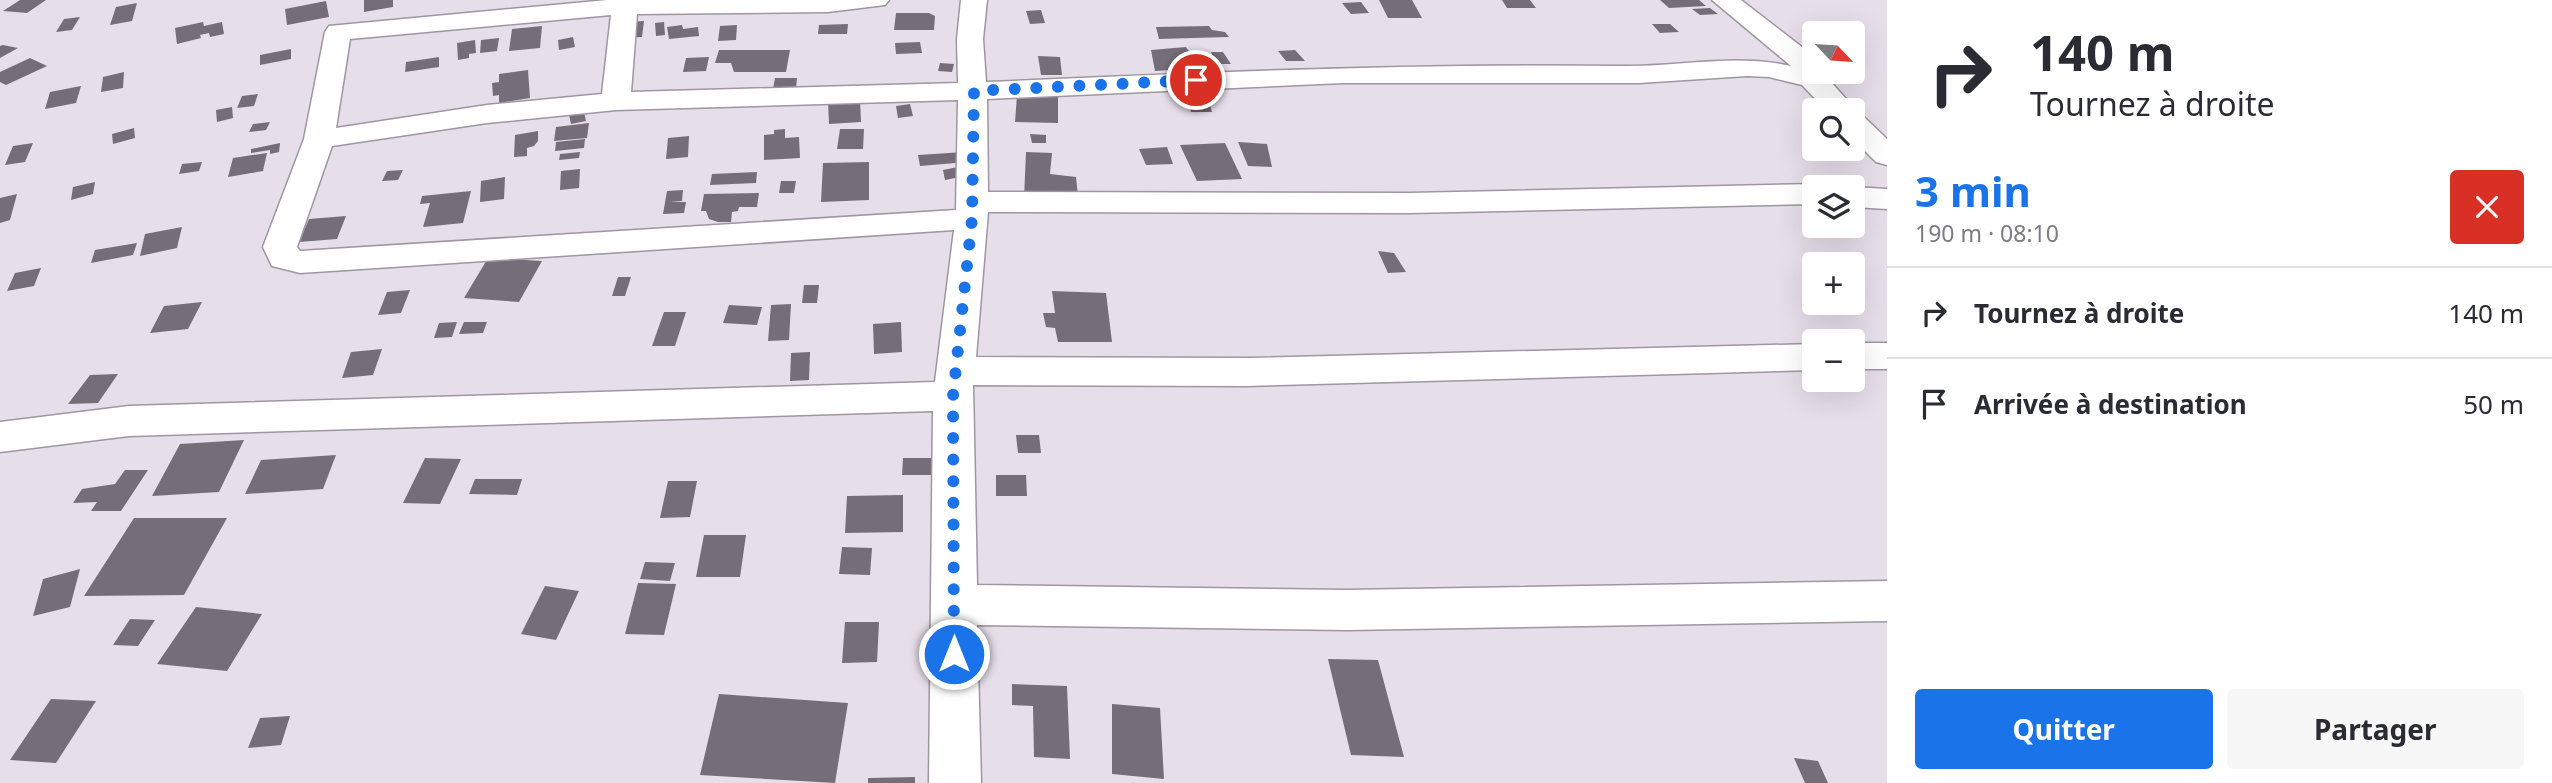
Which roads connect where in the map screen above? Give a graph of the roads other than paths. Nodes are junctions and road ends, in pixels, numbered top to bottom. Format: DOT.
graph roads {
  1 [pos="876,0"];
  2 [pos="974,0"];
  3 [pos="1725,0"];
  4 [pos="625,6"];
  5 [pos="1802,62"];
  6 [pos="1802,77"];
  7 [pos="1817,84"];
  8 [pos="974,91"];
  9 [pos="1830,98"];
  10 [pos="616,102"];
  11 [pos="1865,134"];
  12 [pos="319,139"];
  13 [pos="1887,156"];
  14 [pos="1802,194"];
  15 [pos="1865,198"];
  16 [pos="1887,199"];
  17 [pos="972,210"];
  18 [pos="1865,356"];
  19 [pos="1887,356"];
  20 [pos="1802,358"];
  21 [pos="954,384"];
  22 [pos="0,437"];
  23 [pos="1887,601"];
  24 [pos="955,605"];
  25 [pos="955,783"];
  1 -- 4 [label="street"];
  2 -- 8 [label="street"];
  3 -- 5 [label="street"];
  4 -- 10 [label="street"];
  4 -- 12 [label="street"];
  6 -- 8 [label="street"];
  7 -- 9 [label="street"];
  8 -- 10 [label="street"];
  8 -- 17 [label="street"];
  10 -- 12 [label="street"];
  11 -- 13 [label="street"];
  12 -- 17 [label="street"];
  14 -- 17 [label="street"];
  15 -- 16 [label="street"];
  17 -- 21 [label="street"];
  18 -- 19 [label="street"];
  20 -- 21 [label="street"];
  21 -- 22 [label="street"];
  21 -- 24 [label="street"];
  23 -- 24 [label="street"];
  24 -- 25 [label="street"];
}
